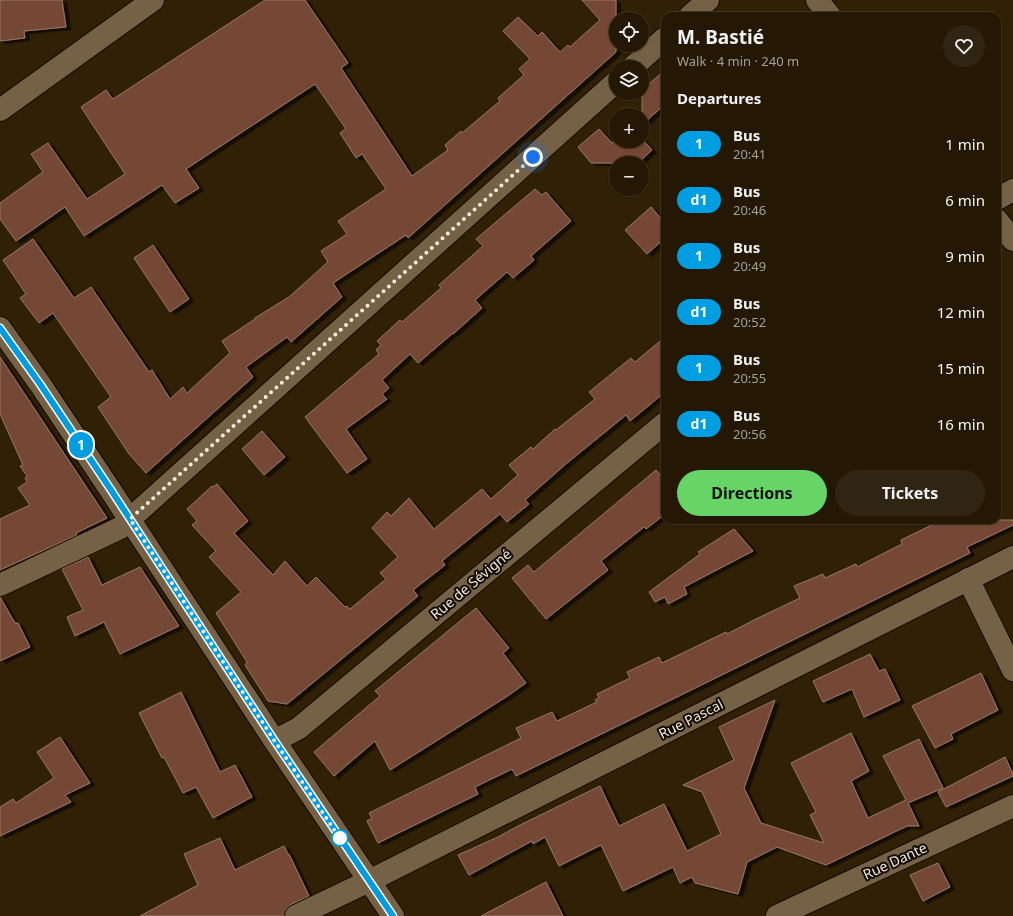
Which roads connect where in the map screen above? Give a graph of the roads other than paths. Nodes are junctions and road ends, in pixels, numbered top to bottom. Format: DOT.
graph roads {
  1 [pos="153,0"];
  2 [pos="708,0"];
  3 [pos="817,0"];
  4 [pos="694,12"];
  5 [pos="827,12"];
  6 [pos="661,42"];
  7 [pos="641,60"];
  8 [pos="609,88"];
  9 [pos="0,110"];
  10 [pos="1013,190"];
  11 [pos="1001,198"];
  12 [pos="1001,225"];
  13 [pos="1013,240"];
  14 [pos="0,328"];
  15 [pos="661,426"];
  16 [pos="130,519"];
  17 [pos="1013,557"];
  18 [pos="968,579"];
  19 [pos="0,585"];
  20 [pos="1013,670"];
  21 [pos="274,740"];
  22 [pos="1013,806"];
  23 [pos="369,881"];
  24 [pos="296,916"];
  25 [pos="393,916"];
  26 [pos="777,916"];
  1 -- 9 [label="street"];
  2 -- 4 [label="street"];
  3 -- 5 [label="street"];
  6 -- 7 [label="street"];
  8 -- 16 [label="street"];
  10 -- 11 [label="street"];
  12 -- 13 [label="street"];
  14 -- 16 [label="street"];
  15 -- 21 [label="street, Rue de Sévigné"];
  16 -- 19 [label="street"];
  16 -- 21 [label="street"];
  17 -- 18 [label="street, Rue Pascal"];
  18 -- 20 [label="street"];
  18 -- 23 [label="street, Rue Pascal"];
  21 -- 23 [label="street"];
  22 -- 26 [label="street, Rue Dante"];
  23 -- 24 [label="street, Rue Pascal"];
  23 -- 25 [label="street"];
}
